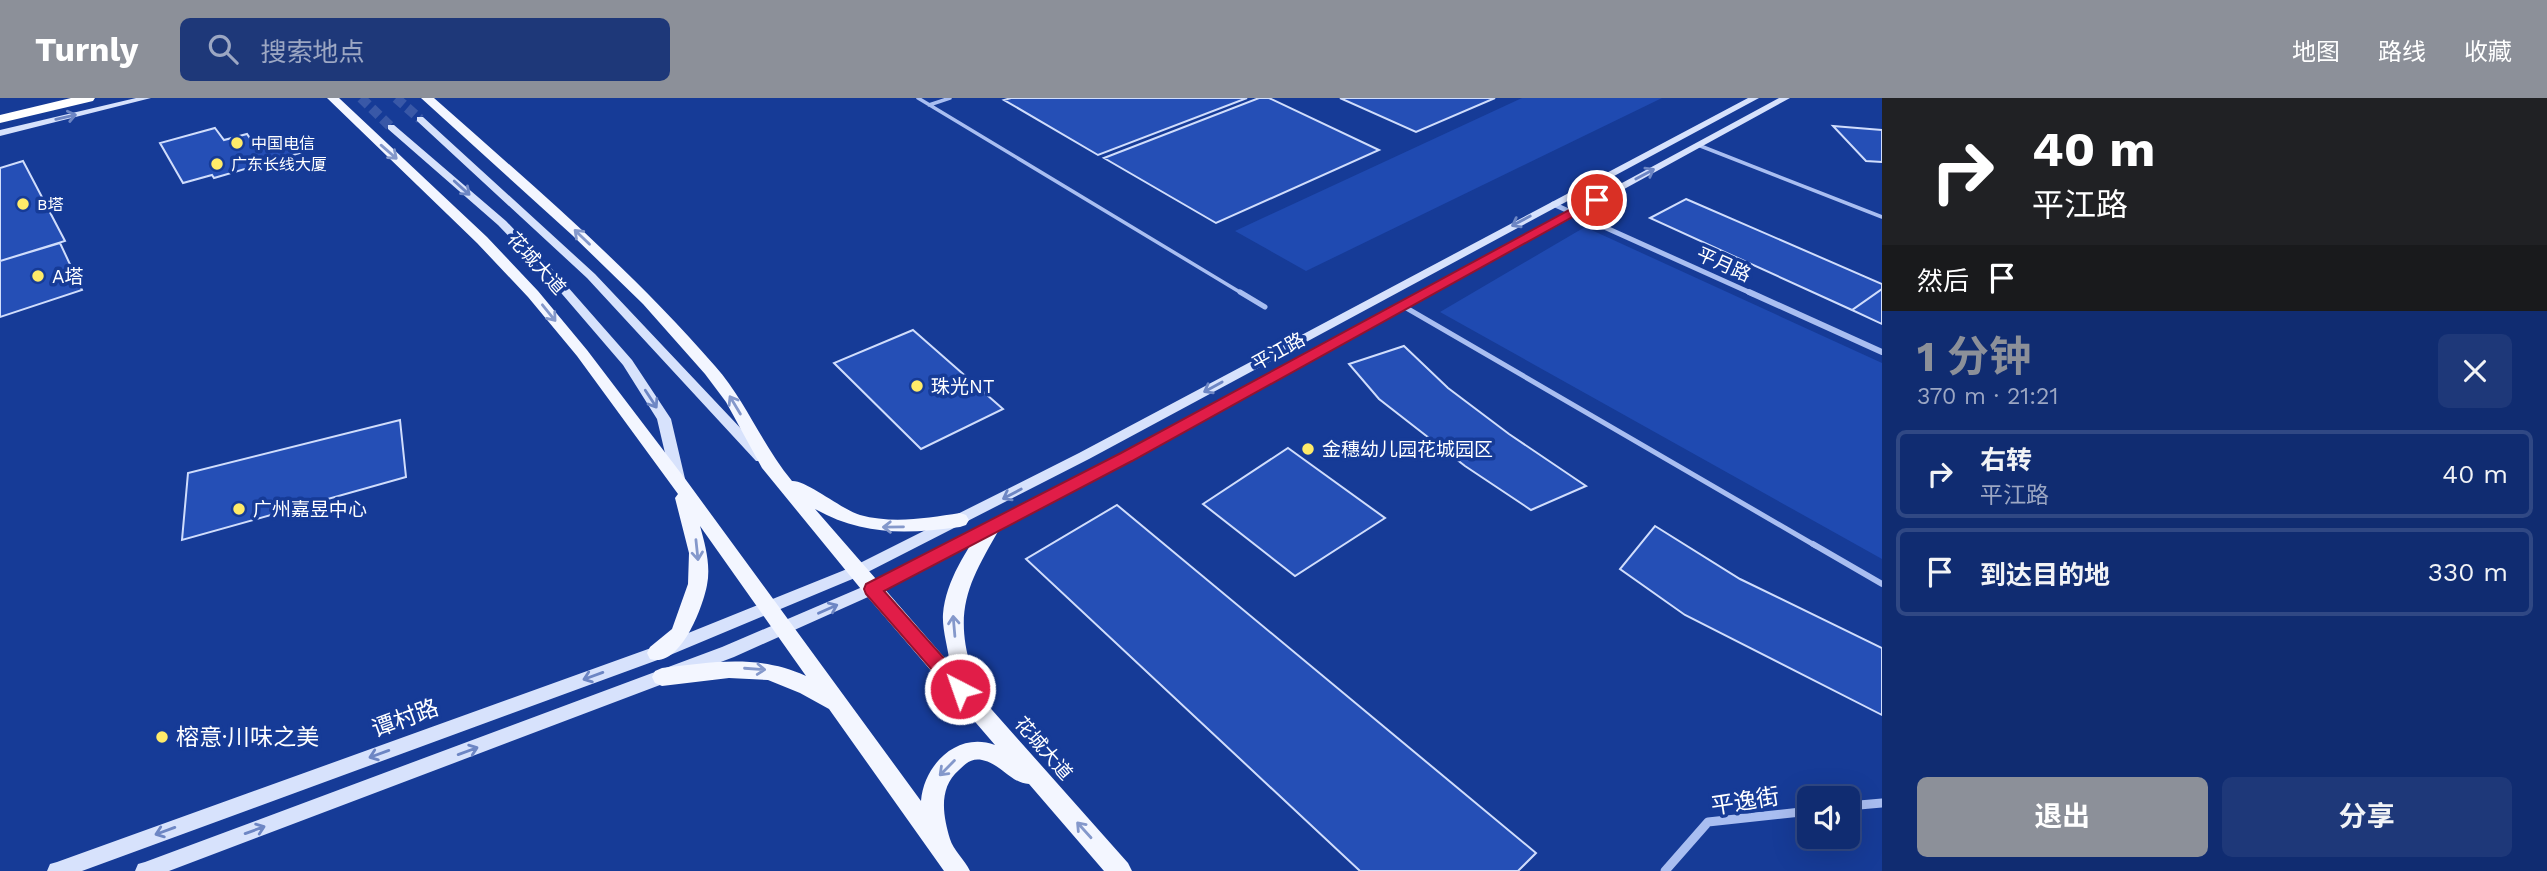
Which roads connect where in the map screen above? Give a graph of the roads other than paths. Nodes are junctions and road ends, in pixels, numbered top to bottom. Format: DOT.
graph roads {
  1 [pos="29,98"];
  2 [pos="88,98"];
  3 [pos="148,98"];
  4 [pos="427,98"];
  5 [pos="918,98"];
  6 [pos="950,98"];
  7 [pos="1755,98"];
  8 [pos="1786,98"];
  9 [pos="341,100"];
  10 [pos="0,105"];
  11 [pos="929,105"];
  12 [pos="0,119"];
  13 [pos="420,119"];
  14 [pos="391,127"];
  15 [pos="0,133"];
  16 [pos="1698,145"];
  17 [pos="1553,204"];
  18 [pos="1573,213"];
  19 [pos="1882,217"];
  20 [pos="1403,306"];
  21 [pos="1265,307"];
  22 [pos="1882,352"];
  23 [pos="768,464"];
  24 [pos="680,484"];
  25 [pos="960,520"];
  26 [pos="991,528"];
  27 [pos="857,571"];
  28 [pos="1882,584"];
  29 [pos="872,589"];
  30 [pos="770,608"];
  31 [pos="784,629"];
  32 [pos="657,653"];
  33 [pos="662,677"];
  34 [pos="842,709"];
  35 [pos="1047,788"];
  36 [pos="1882,803"];
  37 [pos="1860,805"];
  38 [pos="1797,812"];
  39 [pos="943,850"];
  40 [pos="57,871"];
  41 [pos="145,871"];
  42 [pos="957,871"];
  43 [pos="1121,871"];
  44 [pos="1665,871"];
  1 -- 10 [label="highway"];
  2 -- 12 [label="highway"];
  15 -- 3 [label="street, one-way"];
  23 -- 4 [label="main road, 花城大道, one-way"];
  5 -- 11 [label="lane"];
  6 -- 11 [label="lane"];
  7 -- 17 [label="street, 平江路"];
  8 -- 16 [label="street, 平江路"];
  9 -- 24 [label="main road, 花城大道, one-way"];
  11 -- 21 [label="lane"];
  13 -- 23 [label="street, 花城大道"];
  14 -- 24 [label="street, 花城大道, one-way"];
  18 -- 16 [label="street, 平江路, one-way"];
  16 -- 19 [label="lane"];
  17 -- 18 [label="street, 平月路"];
  17 -- 25 [label="street, 平江路, one-way"];
  18 -- 20 [label="street, 平江路"];
  18 -- 22 [label="street, 平月路"];
  20 -- 26 [label="street, 平江路"];
  20 -- 28 [label="lane"];
  25 -- 23 [label="main road, one-way"];
  23 -- 27 [label="main road, 花城大道"];
  24 -- 30 [label="main road, 花城大道"];
  24 -- 32 [label="main road, one-way"];
  25 -- 27 [label="street, 平江路"];
  26 -- 29 [label="street, 平江路"];
  35 -- 26 [label="main road, one-way"];
  27 -- 29 [label="main road, 花城大道"];
  27 -- 30 [label="street, 平江路"];
  31 -- 29 [label="street, 平江路, one-way"];
  29 -- 35 [label="main road, 花城大道"];
  30 -- 31 [label="main road, 花城大道"];
  30 -- 32 [label="street, 谭村路"];
  31 -- 33 [label="street"];
  31 -- 34 [label="main road, 花城大道"];
  32 -- 40 [label="street, 谭村路, one-way"];
  33 -- 34 [label="main road, one-way"];
  41 -- 33 [label="street, one-way"];
  34 -- 39 [label="main road, 花城大道"];
  35 -- 39 [label="main road, one-way"];
  43 -- 35 [label="main road, 花城大道, one-way"];
  36 -- 37 [label="street"];
  38 -- 44 [label="street, 平逸街"];
  39 -- 42 [label="main road, 花城大道"];
}
